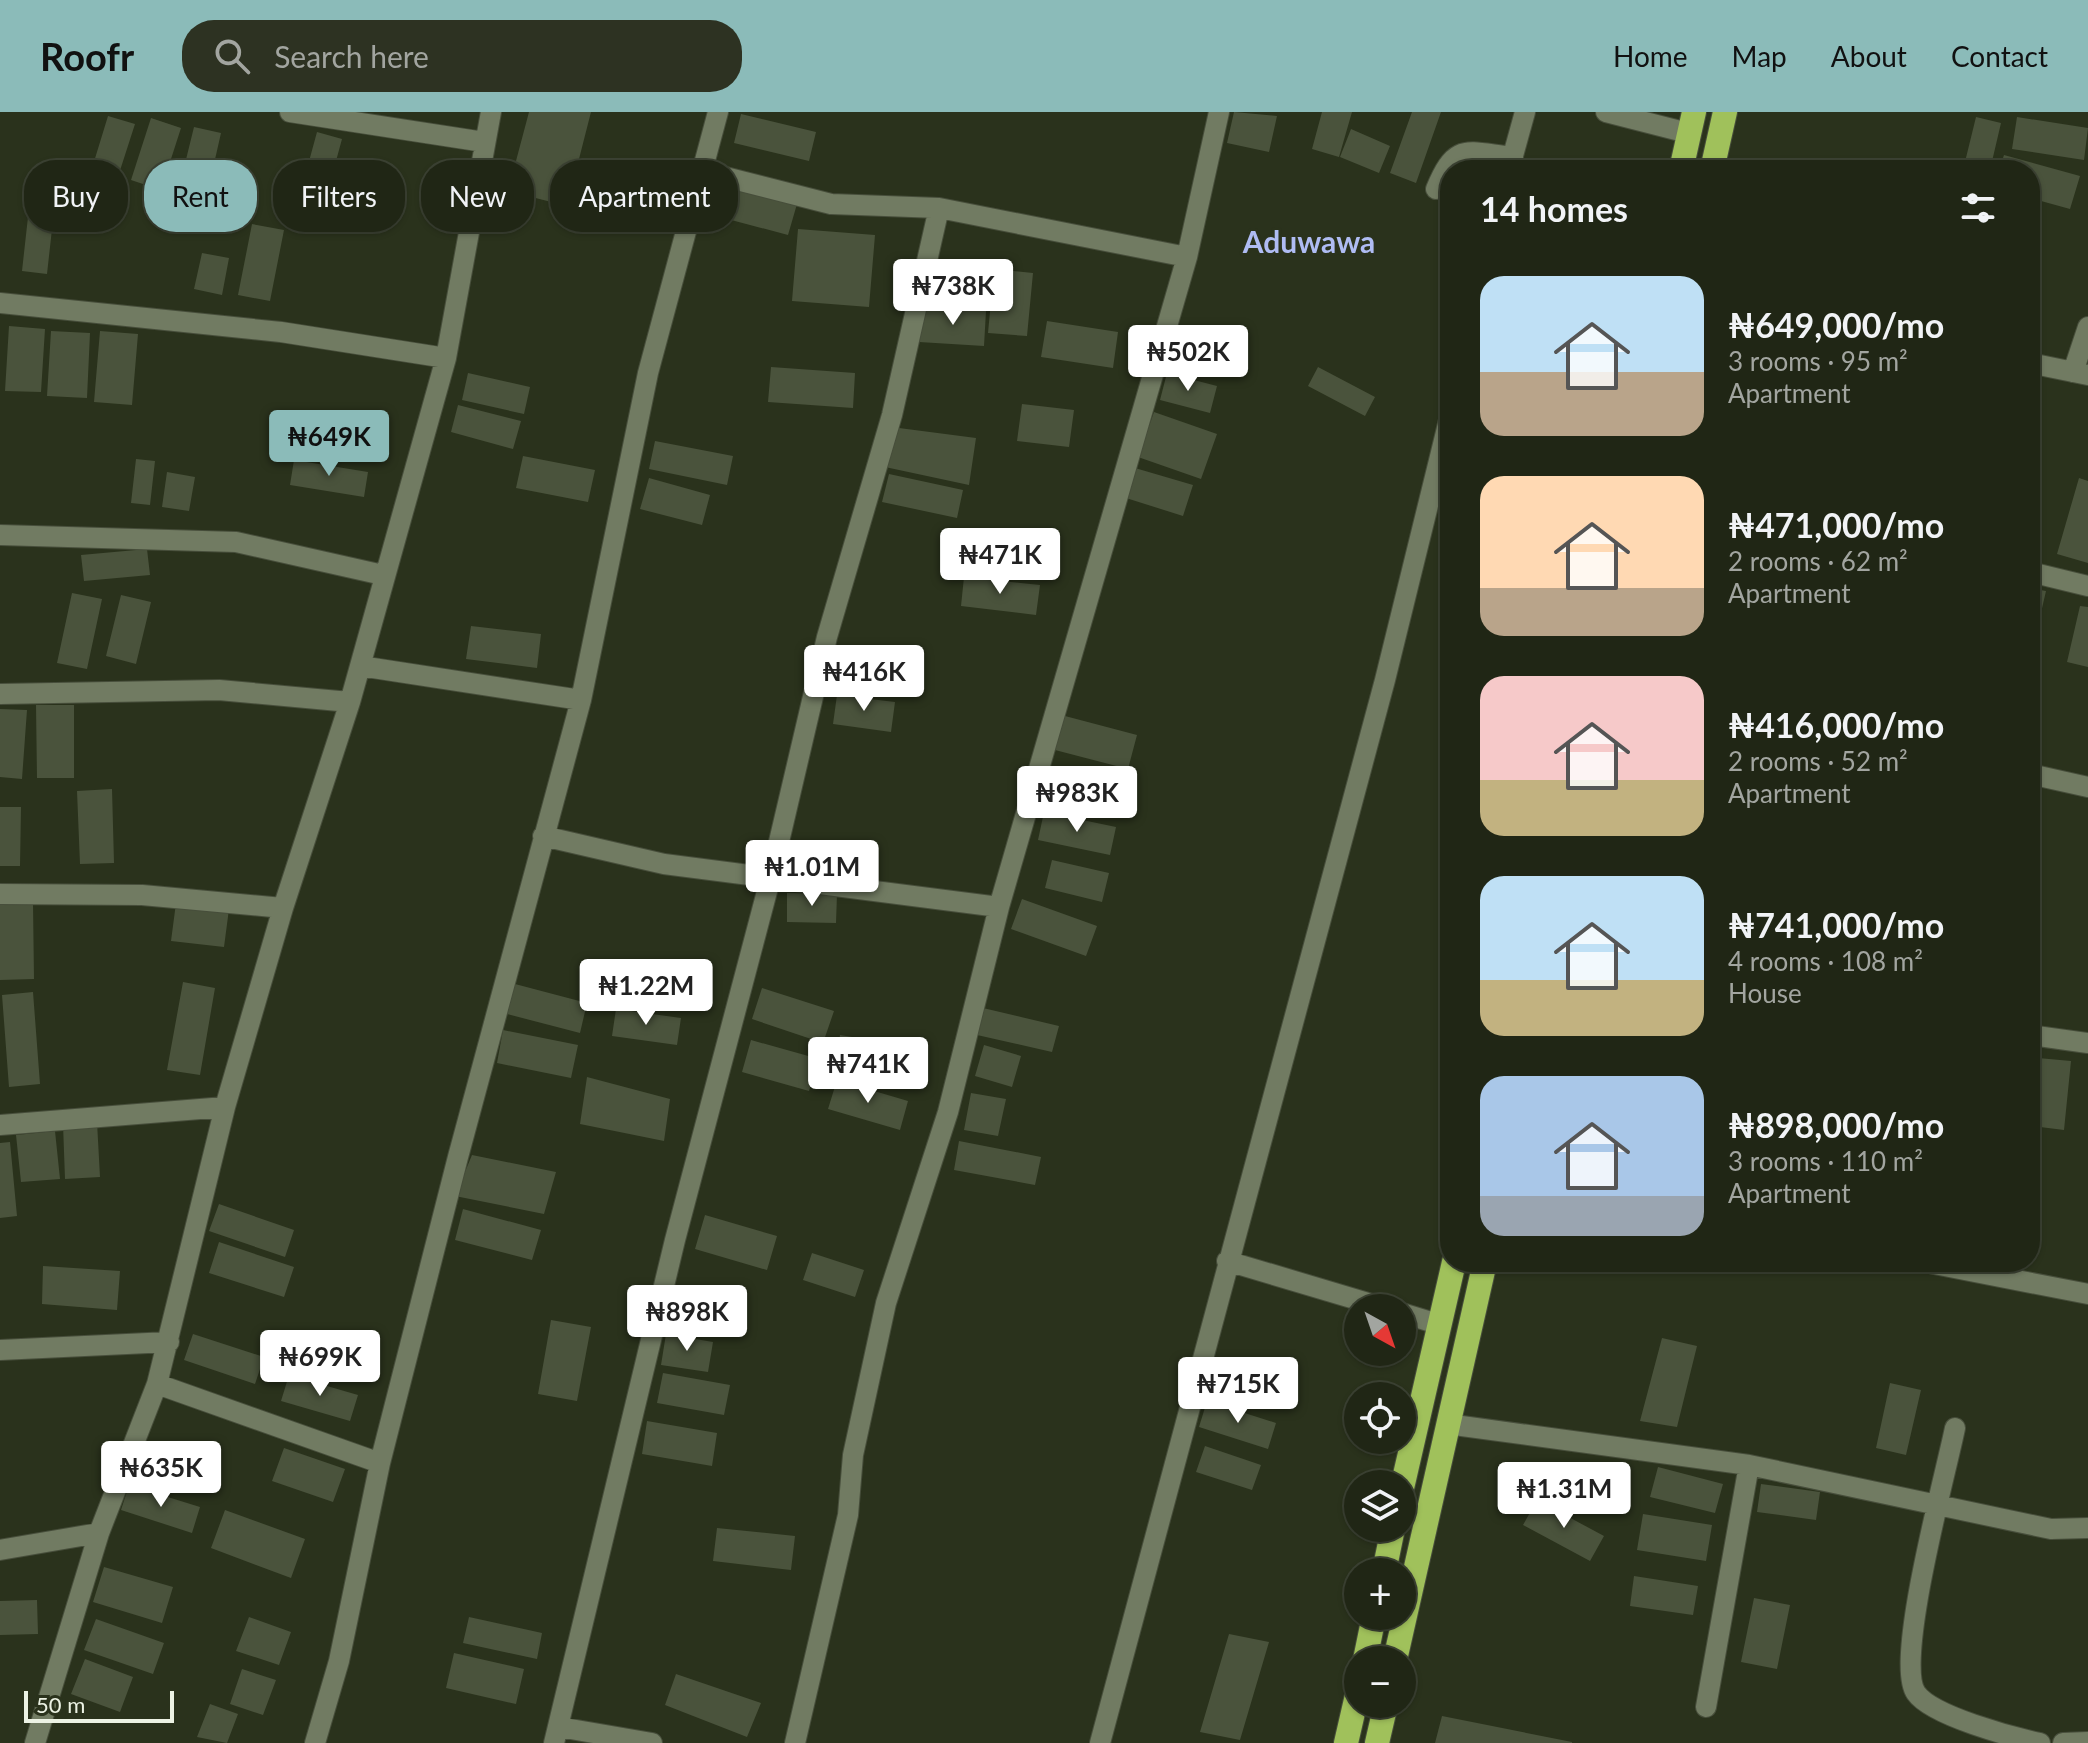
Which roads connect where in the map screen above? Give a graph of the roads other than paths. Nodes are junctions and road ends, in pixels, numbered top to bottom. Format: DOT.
graph roads {
  1 [pos="290,112"];
  2 [pos="491,112"];
  3 [pos="718,112"];
  4 [pos="1219,112"];
  5 [pos="1525,112"];
  6 [pos="1606,112"];
  7 [pos="1725,112"];
  8 [pos="1628,115"];
  9 [pos="1691,123"];
  10 [pos="484,142"];
  11 [pos="704,160"];
  12 [pos="1450,160"];
  13 [pos="1496,160"];
  14 [pos="1512,160"];
  15 [pos="1683,160"];
  16 [pos="1714,160"];
  17 [pos="1440,179"];
  18 [pos="738,180"];
  19 [pos="1436,189"];
  20 [pos="939,208"];
  21 [pos="684,232"];
  22 [pos="1187,257"];
  23 [pos="0,303"];
  24 [pos="2088,327"];
  25 [pos="446,358"];
  26 [pos="2040,365"];
  27 [pos="2080,373"];
  28 [pos="1440,457"];
  29 [pos="0,535"];
  30 [pos="2040,574"];
  31 [pos="383,575"];
  32 [pos="2088,586"];
  33 [pos="360,666"];
  34 [pos="0,694"];
  35 [pos="581,700"];
  36 [pos="350,702"];
  37 [pos="2040,776"];
  38 [pos="2088,787"];
  39 [pos="543,836"];
  40 [pos="770,880"];
  41 [pos="0,894"];
  42 [pos="999,907"];
  43 [pos="283,908"];
  44 [pos="2040,1036"];
  45 [pos="2088,1043"];
  46 [pos="225,1107"];
  47 [pos="0,1125"];
  48 [pos="1227,1261"];
  49 [pos="1452,1272"];
  50 [pos="1483,1272"];
  51 [pos="1975,1272"];
  52 [pos="2088,1294"];
  53 [pos="1344,1296"];
  54 [pos="1416,1317"];
  55 [pos="1441,1325"];
  56 [pos="169,1342"];
  57 [pos="0,1350"];
  58 [pos="157,1384"];
  59 [pos="1447,1424"];
  60 [pos="1955,1428"];
  61 [pos="380,1463"];
  62 [pos="1749,1465"];
  63 [pos="1406,1470"];
  64 [pos="1940,1506"];
  65 [pos="2088,1528"];
  66 [pos="99,1533"];
  67 [pos="0,1550"];
  68 [pos="1398,1646"];
  69 [pos="1706,1707"];
  70 [pos="1352,1718"];
  71 [pos="1383,1718"];
  72 [pos="557,1735"];
  73 [pos="2088,1742"];
  74 [pos="34,1743"];
  75 [pos="315,1743"];
  76 [pos="652,1743"];
  77 [pos="795,1743"];
  78 [pos="1100,1743"];
  79 [pos="1346,1743"];
  80 [pos="1377,1743"];
  81 [pos="2040,1743"];
  82 [pos="2063,1743"];
  1 -- 10 [label="street"];
  2 -- 10 [label="street"];
  3 -- 11 [label="street"];
  4 -- 22 [label="street"];
  5 -- 14 [label="street"];
  6 -- 8 [label="street"];
  7 -- 16 [label="highway"];
  8 -- 9 [label="street"];
  9 -- 15 [label="highway"];
  10 -- 25 [label="street"];
  12 -- 13 [label="street"];
  17 -- 19 [label="street"];
  18 -- 20 [label="street"];
  20 -- 22 [label="street"];
  20 -- 40 [label="street"];
  21 -- 35 [label="street"];
  22 -- 42 [label="street"];
  23 -- 25 [label="street"];
  24 -- 27 [label="street"];
  25 -- 31 [label="street"];
  26 -- 27 [label="street"];
  28 -- 48 [label="street"];
  29 -- 31 [label="street"];
  30 -- 32 [label="street"];
  31 -- 33 [label="street"];
  33 -- 35 [label="street"];
  33 -- 36 [label="street"];
  34 -- 36 [label="street"];
  35 -- 39 [label="street"];
  36 -- 43 [label="street"];
  37 -- 38 [label="street"];
  39 -- 40 [label="street"];
  39 -- 61 [label="street"];
  40 -- 42 [label="street"];
  40 -- 72 [label="street"];
  41 -- 43 [label="street"];
  42 -- 77 [label="street"];
  43 -- 46 [label="street"];
  44 -- 45 [label="street"];
  46 -- 47 [label="street"];
  46 -- 56 [label="street"];
  48 -- 53 [label="street"];
  48 -- 78 [label="street"];
  49 -- 55 [label="highway"];
  50 -- 59 [label="highway"];
  51 -- 52 [label="street"];
  54 -- 55 [label="street"];
  55 -- 63 [label="highway"];
  56 -- 57 [label="street"];
  56 -- 58 [label="street"];
  58 -- 61 [label="street"];
  58 -- 66 [label="street"];
  59 -- 62 [label="street"];
  59 -- 68 [label="highway"];
  60 -- 64 [label="street"];
  61 -- 75 [label="street"];
  62 -- 64 [label="street"];
  62 -- 69 [label="street"];
  64 -- 65 [label="street"];
  64 -- 81 [label="street"];
  66 -- 67 [label="street"];
  66 -- 74 [label="street"];
  70 -- 79 [label="highway"];
  71 -- 80 [label="highway"];
  72 -- 76 [label="street"];
  73 -- 82 [label="street"];
}
